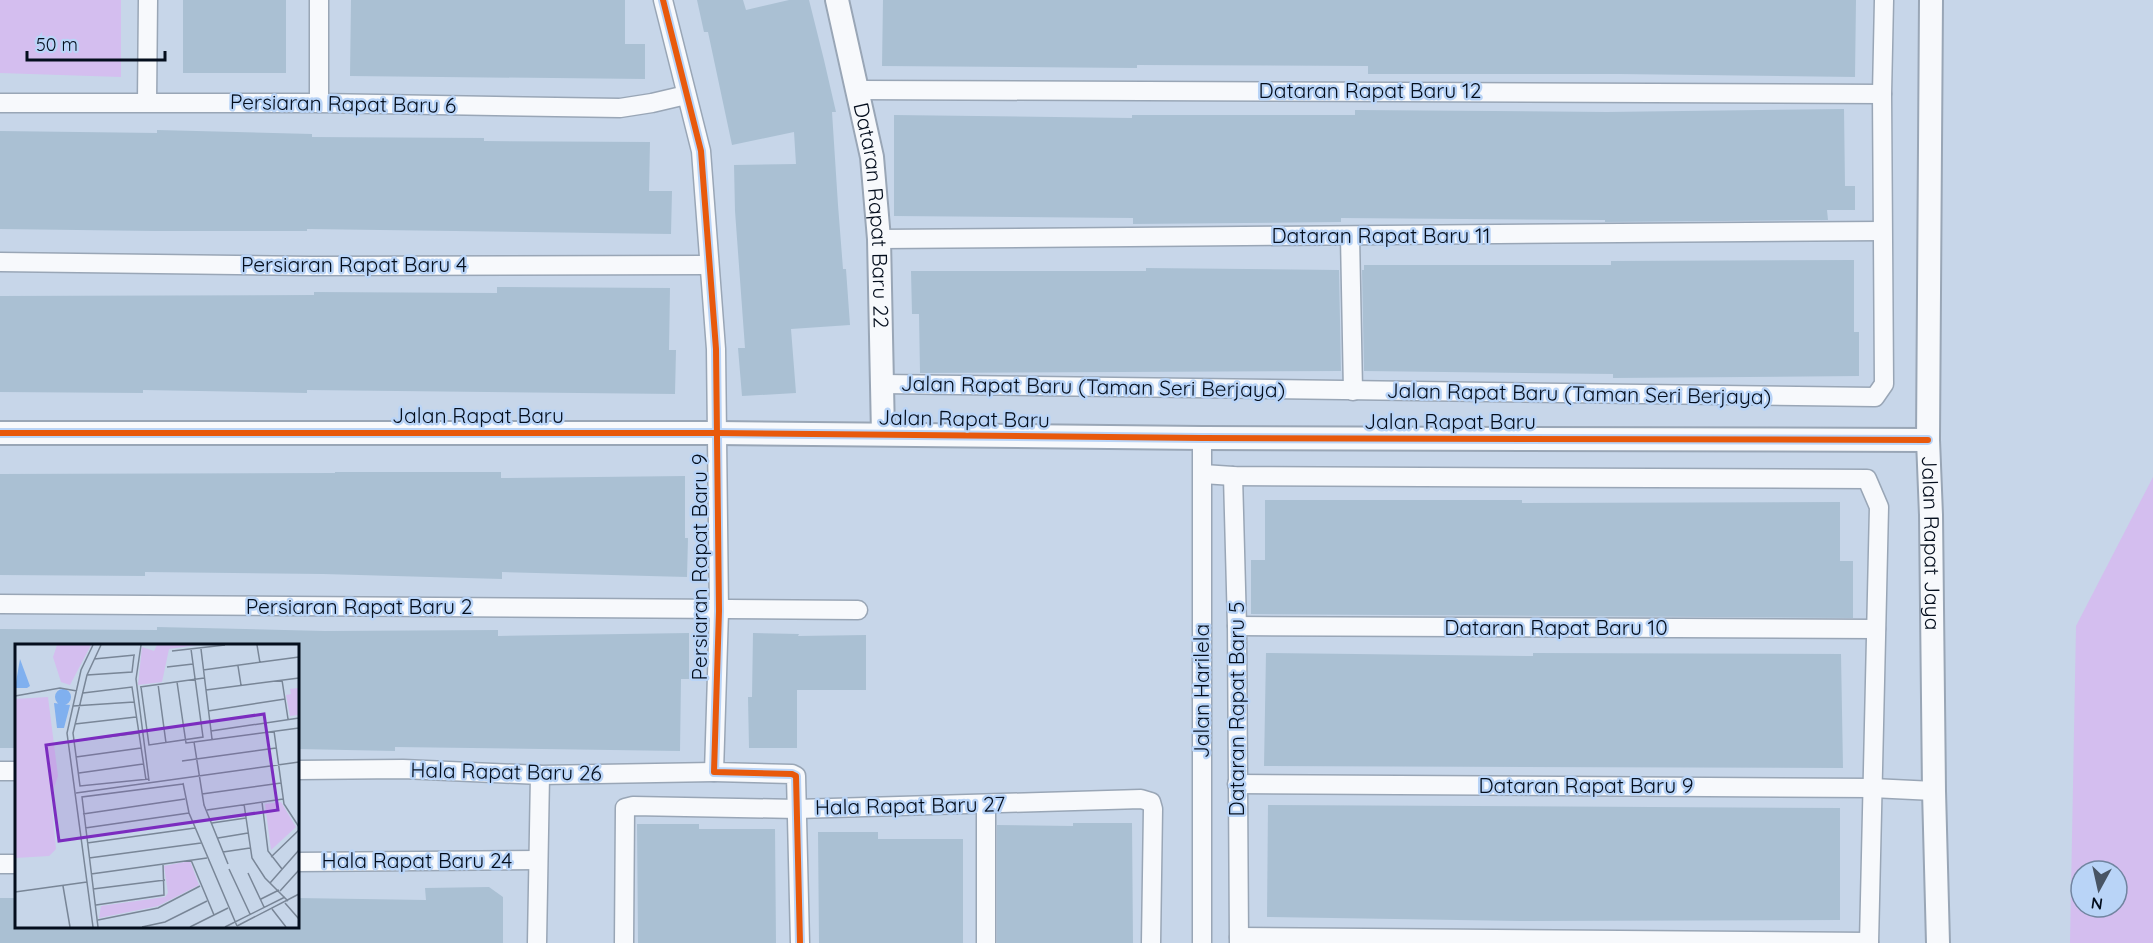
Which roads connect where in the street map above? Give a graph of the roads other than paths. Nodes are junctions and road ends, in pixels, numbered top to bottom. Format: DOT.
graph roads {
  1 [pos="148,0"];
  2 [pos="319,0"];
  3 [pos="663,0"];
  4 [pos="837,0"];
  5 [pos="1884,0"];
  6 [pos="1931,0"];
  7 [pos="858,90"];
  8 [pos="1881,94"];
  9 [pos="686,95"];
  10 [pos="147,102"];
  11 [pos="0,103"];
  12 [pos="319,103"];
  13 [pos="1882,231"];
  14 [pos="1350,236"];
  15 [pos="879,239"];
  16 [pos="0,262"];
  17 [pos="708,265"];
  18 [pos="883,384"];
  19 [pos="1353,391"];
  20 [pos="717,433"];
  21 [pos="0,434"];
  22 [pos="883,434"];
  23 [pos="1202,438"];
  24 [pos="1928,440"];
  25 [pos="1203,474"];
  26 [pos="1233,476"];
  27 [pos="0,604"];
  28 [pos="719,610"];
  29 [pos="858,610"];
  30 [pos="1237,626"];
  31 [pos="1876,629"];
  32 [pos="298,770"];
  33 [pos="714,772"];
  34 [pos="540,775"];
  35 [pos="1238,784"];
  36 [pos="1872,788"];
  37 [pos="1934,791"];
  38 [pos="986,805"];
  39 [pos="798,809"];
  40 [pos="538,860"];
  41 [pos="298,862"];
  42 [pos="1239,940"];
  43 [pos="537,943"];
  44 [pos="624,943"];
  45 [pos="800,943"];
  46 [pos="986,943"];
  47 [pos="1150,943"];
  48 [pos="1202,943"];
  49 [pos="1869,943"];
  50 [pos="1938,943"];
  1 -- 10 [label="street"];
  2 -- 12 [label="street"];
  3 -- 9 [label="street, Persiaran Rapat Baru 9"];
  4 -- 7 [label="street, Dataran Rapat Baru 22"];
  5 -- 8 [label="street, Jalan Rapat Baru (Taman Seri Berjaya)"];
  6 -- 24 [label="street, Jalan Rapat Jaya"];
  7 -- 8 [label="street, Dataran Rapat Baru 12"];
  7 -- 15 [label="street, Dataran Rapat Baru 22"];
  8 -- 13 [label="street, Jalan Rapat Baru (Taman Seri Berjaya)"];
  9 -- 12 [label="street, Persiaran Rapat Baru 6"];
  9 -- 17 [label="street, Persiaran Rapat Baru 9"];
  10 -- 11 [label="street, Persiaran Rapat Baru 6"];
  10 -- 12 [label="street, Persiaran Rapat Baru 6"];
  13 -- 14 [label="street, Dataran Rapat Baru 11"];
  13 -- 19 [label="street, Jalan Rapat Baru (Taman Seri Berjaya)"];
  14 -- 15 [label="street, Dataran Rapat Baru 11"];
  14 -- 19 [label="street"];
  15 -- 18 [label="street, Dataran Rapat Baru 22"];
  16 -- 17 [label="street, Persiaran Rapat Baru 4"];
  17 -- 20 [label="street, Persiaran Rapat Baru 9"];
  18 -- 19 [label="street, Jalan Rapat Baru (Taman Seri Berjaya)"];
  18 -- 22 [label="street, Dataran Rapat Baru 22"];
  20 -- 21 [label="street, Jalan Rapat Baru"];
  20 -- 22 [label="street, Jalan Rapat Baru"];
  20 -- 28 [label="street, Persiaran Rapat Baru 9"];
  22 -- 23 [label="street, Jalan Rapat Baru"];
  23 -- 24 [label="street, Jalan Rapat Baru"];
  23 -- 25 [label="street, Jalan Harilela"];
  24 -- 37 [label="street, Jalan Rapat Jaya"];
  25 -- 26 [label="street"];
  25 -- 48 [label="street, Jalan Harilela"];
  26 -- 30 [label="street, Dataran Rapat Baru 5"];
  26 -- 31 [label="street"];
  27 -- 28 [label="street, Persiaran Rapat Baru 2"];
  28 -- 29 [label="street, Persiaran Rapat Baru 2"];
  28 -- 33 [label="street, Persiaran Rapat Baru 9"];
  30 -- 31 [label="street, Dataran Rapat Baru 10"];
  30 -- 35 [label="street, Dataran Rapat Baru 5"];
  31 -- 36 [label="street"];
  32 -- 34 [label="street, Hala Rapat Baru 26"];
  33 -- 34 [label="street, Hala Rapat Baru 26"];
  33 -- 39 [label="street"];
  34 -- 40 [label="street"];
  35 -- 36 [label="street, Dataran Rapat Baru 9"];
  35 -- 42 [label="street, Dataran Rapat Baru 5"];
  36 -- 37 [label="street, Dataran Rapat Baru 9"];
  36 -- 49 [label="street"];
  37 -- 50 [label="street, Jalan Rapat Jaya"];
  38 -- 39 [label="street, Hala Rapat Baru 27"];
  38 -- 46 [label="street"];
  38 -- 47 [label="street, Hala Rapat Baru 27"];
  39 -- 44 [label="street, Hala Rapat Baru 27"];
  39 -- 45 [label="street"];
  40 -- 41 [label="street, Hala Rapat Baru 24"];
  40 -- 43 [label="street"];
  42 -- 49 [label="street"];
}
